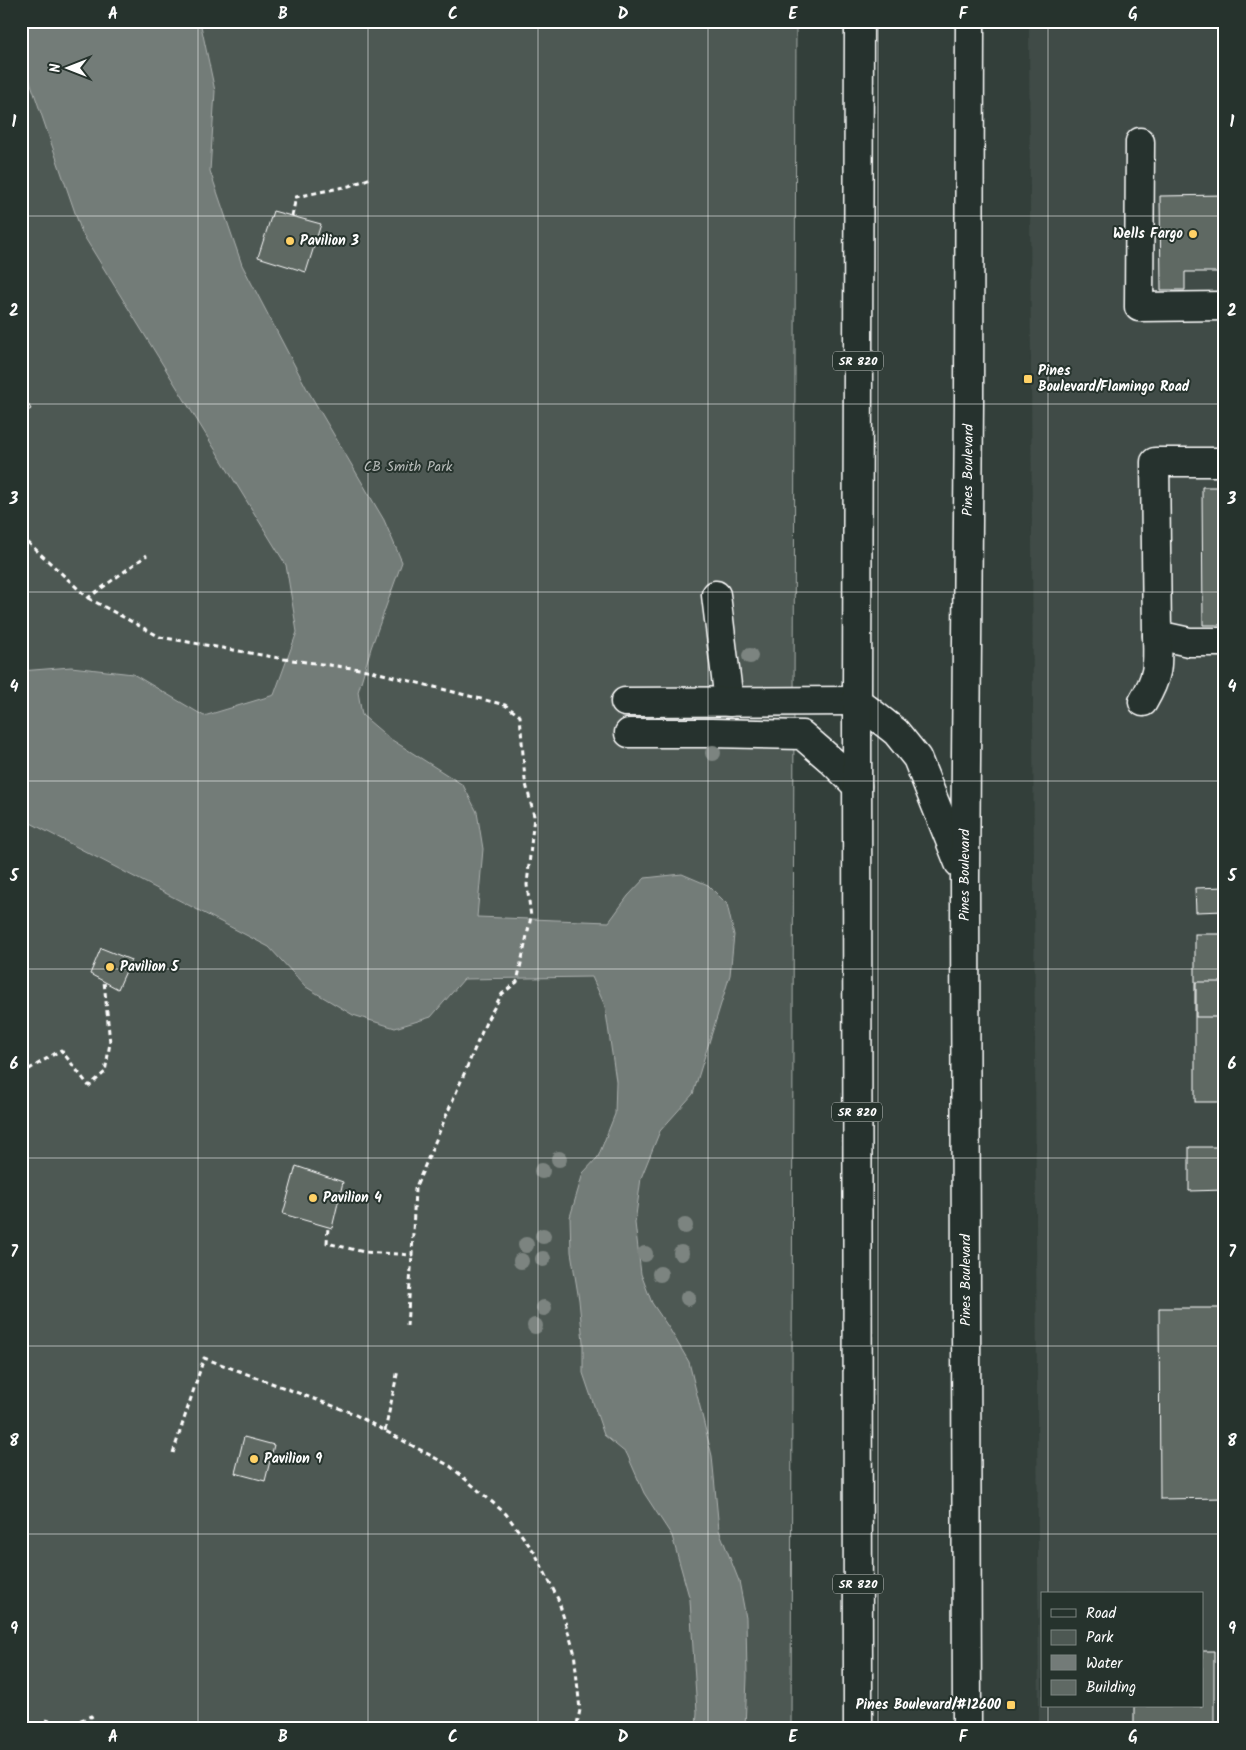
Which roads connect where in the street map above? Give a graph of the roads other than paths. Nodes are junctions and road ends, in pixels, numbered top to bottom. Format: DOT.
graph roads {
  1 [pos="859,21"];
  2 [pos="970,21"];
  3 [pos="1140,142"];
  4 [pos="1225,306"];
  5 [pos="1225,462"];
  6 [pos="716,595"];
  7 [pos="1157,635"];
  8 [pos="1225,642"];
  9 [pos="857,701"];
  10 [pos="625,702"];
  11 [pos="728,702"];
  12 [pos="1143,702"];
  13 [pos="630,733"];
  14 [pos="857,786"];
  15 [pos="965,879"];
  16 [pos="858,1729"];
  17 [pos="967,1729"];
  1 -- 9 [label="main road, SR 820"];
  2 -- 15 [label="main road, Pines Boulevard"];
  3 -- 4 [label="main road"];
  5 -- 7 [label="main road"];
  6 -- 11 [label="main road"];
  7 -- 8 [label="main road"];
  7 -- 12 [label="main road"];
  9 -- 11 [label="main road"];
  9 -- 14 [label="main road, SR 820"];
  9 -- 15 [label="main road"];
  10 -- 11 [label="main road"];
  13 -- 14 [label="main road"];
  14 -- 16 [label="main road, SR 820"];
  15 -- 17 [label="main road, Pines Boulevard"];
}
